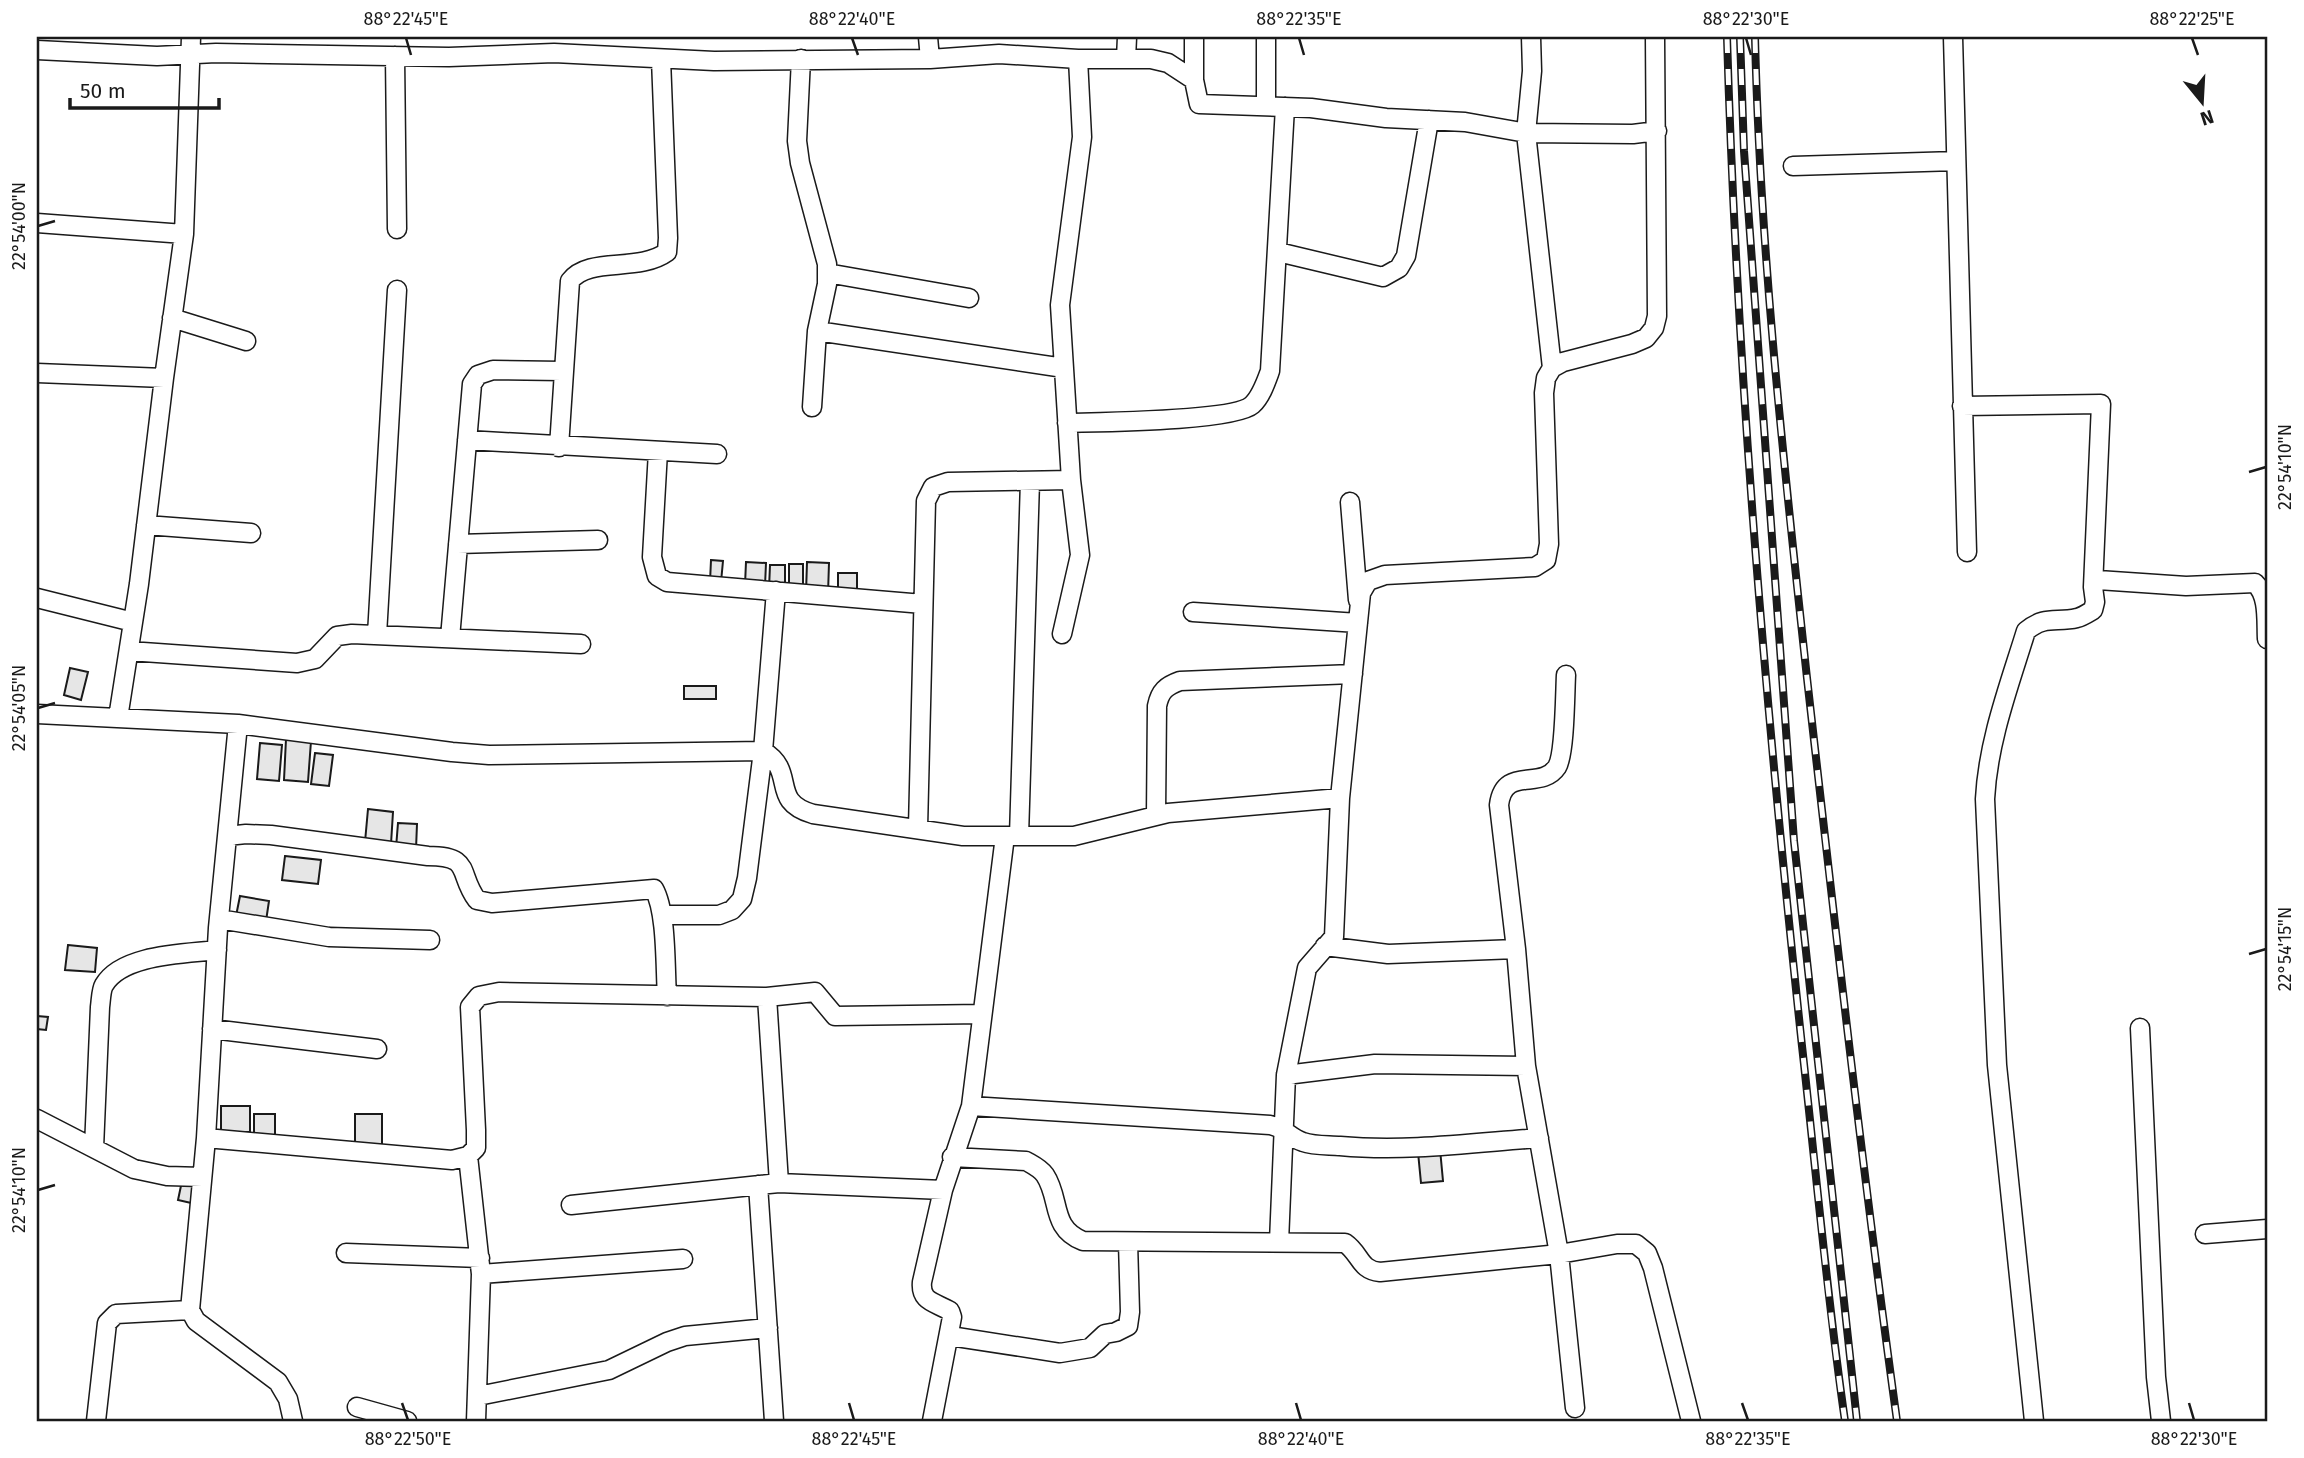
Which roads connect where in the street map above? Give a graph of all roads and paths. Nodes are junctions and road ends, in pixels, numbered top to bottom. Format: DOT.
graph roads {
  1 [pos="928,37"];
  2 [pos="1127,37"];
  3 [pos="1194,37"];
  4 [pos="1266,37"];
  5 [pos="1531,37"];
  6 [pos="1655,37"];
  7 [pos="1953,37"];
  8 [pos="191,45"];
  9 [pos="554,45"];
  10 [pos="999,46"];
  11 [pos="37,50"];
  12 [pos="395,56"];
  13 [pos="661,59"];
  14 [pos="802,59"];
  15 [pos="930,59"];
  16 [pos="1078,59"];
  17 [pos="1126,59"];
  18 [pos="1194,80"];
  19 [pos="1266,106"];
  20 [pos="1285,107"];
  21 [pos="1429,120"];
  22 [pos="1657,131"];
  23 [pos="1526,133"];
  24 [pos="1956,161"];
  25 [pos="1793,166"];
  26 [pos="37,223"];
  27 [pos="397,229"];
  28 [pos="184,234"];
  29 [pos="1278,252"];
  30 [pos="827,273"];
  31 [pos="397,290"];
  32 [pos="969,298"];
  33 [pos="172,318"];
  34 [pos="817,331"];
  35 [pos="246,341"];
  36 [pos="1064,368"];
  37 [pos="1552,368"];
  38 [pos="562,371"];
  39 [pos="37,373"];
  40 [pos="164,378"];
  41 [pos="1962,405"];
  42 [pos="812,407"];
  43 [pos="1067,424"];
  44 [pos="467,440"];
  45 [pos="559,447"];
  46 [pos="658,451"];
  47 [pos="717,454"];
  48 [pos="1071,480"];
  49 [pos="1030,481"];
  50 [pos="1350,502"];
  51 [pos="146,525"];
  52 [pos="251,533"];
  53 [pos="598,540"];
  54 [pos="458,544"];
  55 [pos="1967,552"];
  56 [pos="2093,587"];
  57 [pos="776,591"];
  58 [pos="37,598"];
  59 [pos="923,604"];
  60 [pos="1194,612"];
  61 [pos="1358,617"];
  62 [pos="133,622"];
  63 [pos="1062,634"];
  64 [pos="377,635"];
  65 [pos="450,638"];
  66 [pos="2267,639"];
  67 [pos="581,645"];
  68 [pos="129,651"];
  69 [pos="1353,674"];
  70 [pos="1566,675"];
  71 [pos="37,714"];
  72 [pos="118,718"];
  73 [pos="238,724"];
  74 [pos="762,751"];
  75 [pos="1340,798"];
  76 [pos="1156,815"];
  77 [pos="918,828"];
  78 [pos="227,836"];
  79 [pos="1012,836"];
  80 [pos="662,915"];
  81 [pos="219,919"];
  82 [pos="430,940"];
  83 [pos="1325,946"];
  84 [pos="1516,949"];
  85 [pos="217,950"];
  86 [pos="667,996"];
  87 [pos="767,996"];
  88 [pos="982,1014"];
  89 [pos="2140,1028"];
  90 [pos="212,1029"];
  91 [pos="377,1049"];
  92 [pos="1526,1066"];
  93 [pos="1286,1075"];
  94 [pos="971,1106"];
  95 [pos="37,1119"];
  96 [pos="1284,1129"];
  97 [pos="206,1138"];
  98 [pos="1539,1138"];
  99 [pos="94,1148"];
  100 [pos="468,1156"];
  101 [pos="953,1157"];
  102 [pos="202,1177"];
  103 [pos="779,1183"];
  104 [pos="758,1185"];
  105 [pos="943,1190"];
  106 [pos="571,1205"];
  107 [pos="2267,1229"];
  108 [pos="2205,1234"];
  109 [pos="1128,1242"];
  110 [pos="1279,1242"];
  111 [pos="346,1253"];
  112 [pos="1559,1254"];
  113 [pos="683,1259"];
  114 [pos="481,1266"];
  115 [pos="190,1310"];
  116 [pos="768,1328"];
  117 [pos="950,1336"];
  118 [pos="478,1396"];
  119 [pos="357,1407"];
  120 [pos="1575,1408"];
  121 [pos="96,1421"];
  122 [pos="293,1421"];
  123 [pos="407,1421"];
  124 [pos="476,1421"];
  125 [pos="774,1421"];
  126 [pos="932,1421"];
  127 [pos="1691,1421"];
  128 [pos="2034,1421"];
  129 [pos="2161,1421"];
  1 -- 15 [label="street"];
  2 -- 17 [label="street"];
  3 -- 18 [label="street"];
  4 -- 19 [label="street"];
  5 -- 23 [label="street"];
  6 -- 22 [label="street"];
  7 -- 24 [label="street"];
  8 -- 11 [label="street"];
  8 -- 12 [label="street"];
  8 -- 28 [label="street"];
  9 -- 12 [label="street"];
  9 -- 13 [label="street"];
  10 -- 15 [label="street"];
  10 -- 16 [label="street"];
  12 -- 27 [label="street"];
  13 -- 14 [label="street"];
  13 -- 38 [label="street"];
  14 -- 15 [label="street"];
  14 -- 30 [label="street"];
  16 -- 17 [label="street"];
  16 -- 36 [label="street"];
  17 -- 18 [label="street"];
  18 -- 19 [label="street"];
  19 -- 20 [label="street"];
  20 -- 21 [label="street"];
  20 -- 29 [label="street"];
  21 -- 23 [label="street"];
  21 -- 29 [label="street"];
  22 -- 23 [label="street"];
  22 -- 37 [label="street"];
  23 -- 37 [label="street"];
  24 -- 25 [label="street"];
  24 -- 41 [label="street"];
  26 -- 28 [label="street"];
  28 -- 33 [label="street"];
  29 -- 43 [label="street"];
  30 -- 32 [label="street"];
  30 -- 34 [label="street"];
  31 -- 64 [label="street"];
  33 -- 35 [label="street"];
  33 -- 40 [label="street"];
  34 -- 36 [label="street"];
  34 -- 42 [label="street"];
  36 -- 43 [label="street"];
  37 -- 61 [label="street"];
  38 -- 44 [label="street"];
  38 -- 45 [label="street"];
  39 -- 40 [label="street"];
  40 -- 51 [label="street"];
  41 -- 55 [label="street"];
  41 -- 56 [label="street"];
  43 -- 48 [label="street"];
  44 -- 45 [label="street"];
  44 -- 54 [label="street"];
  45 -- 46 [label="street"];
  46 -- 47 [label="street"];
  46 -- 57 [label="street"];
  48 -- 49 [label="street"];
  48 -- 63 [label="street"];
  49 -- 59 [label="street"];
  49 -- 79 [label="street"];
  50 -- 61 [label="street"];
  51 -- 52 [label="street"];
  51 -- 62 [label="street"];
  53 -- 54 [label="street"];
  54 -- 65 [label="street"];
  56 -- 66 [label="street"];
  56 -- 128 [label="street"];
  57 -- 59 [label="street"];
  57 -- 74 [label="street"];
  58 -- 62 [label="street"];
  59 -- 77 [label="street"];
  60 -- 61 [label="street"];
  61 -- 69 [label="street"];
  62 -- 68 [label="street"];
  64 -- 65 [label="street"];
  64 -- 68 [label="street"];
  65 -- 67 [label="street"];
  68 -- 72 [label="street"];
  69 -- 75 [label="street"];
  69 -- 76 [label="street"];
  70 -- 84 [label="street"];
  71 -- 72 [label="street"];
  72 -- 73 [label="street"];
  73 -- 74 [label="street"];
  73 -- 78 [label="street"];
  74 -- 77 [label="street"];
  74 -- 80 [label="street"];
  75 -- 76 [label="street"];
  75 -- 83 [label="street"];
  76 -- 79 [label="street"];
  77 -- 79 [label="street"];
  78 -- 80 [label="street"];
  78 -- 81 [label="street"];
  79 -- 88 [label="street"];
  80 -- 86 [label="street"];
  81 -- 82 [label="street"];
  81 -- 85 [label="street"];
  83 -- 84 [label="street"];
  83 -- 93 [label="street"];
  84 -- 92 [label="street"];
  85 -- 90 [label="street"];
  85 -- 99 [label="street"];
  86 -- 87 [label="street"];
  86 -- 100 [label="street"];
  87 -- 88 [label="street"];
  87 -- 103 [label="street"];
  88 -- 94 [label="street"];
  89 -- 129 [label="street"];
  90 -- 91 [label="street"];
  90 -- 97 [label="street"];
  92 -- 93 [label="street"];
  92 -- 98 [label="street"];
  93 -- 96 [label="street"];
  94 -- 96 [label="street"];
  94 -- 101 [label="street"];
  95 -- 99 [label="street"];
  96 -- 98 [label="street"];
  96 -- 110 [label="street"];
  97 -- 100 [label="street"];
  97 -- 102 [label="street"];
  98 -- 112 [label="street"];
  99 -- 102 [label="street"];
  100 -- 114 [label="street"];
  101 -- 105 [label="street"];
  101 -- 109 [label="street"];
  102 -- 115 [label="street"];
  103 -- 104 [label="street"];
  103 -- 105 [label="street"];
  104 -- 106 [label="street"];
  104 -- 116 [label="street"];
  105 -- 117 [label="street"];
  107 -- 108 [label="street"];
  109 -- 110 [label="street"];
  109 -- 117 [label="street"];
  110 -- 112 [label="street"];
  111 -- 114 [label="street"];
  112 -- 120 [label="street"];
  112 -- 127 [label="street"];
  113 -- 114 [label="street"];
  114 -- 118 [label="street"];
  115 -- 121 [label="street"];
  115 -- 122 [label="street"];
  116 -- 118 [label="street"];
  116 -- 125 [label="street"];
  117 -- 126 [label="street"];
  118 -- 124 [label="street"];
  119 -- 123 [label="street"];
}
